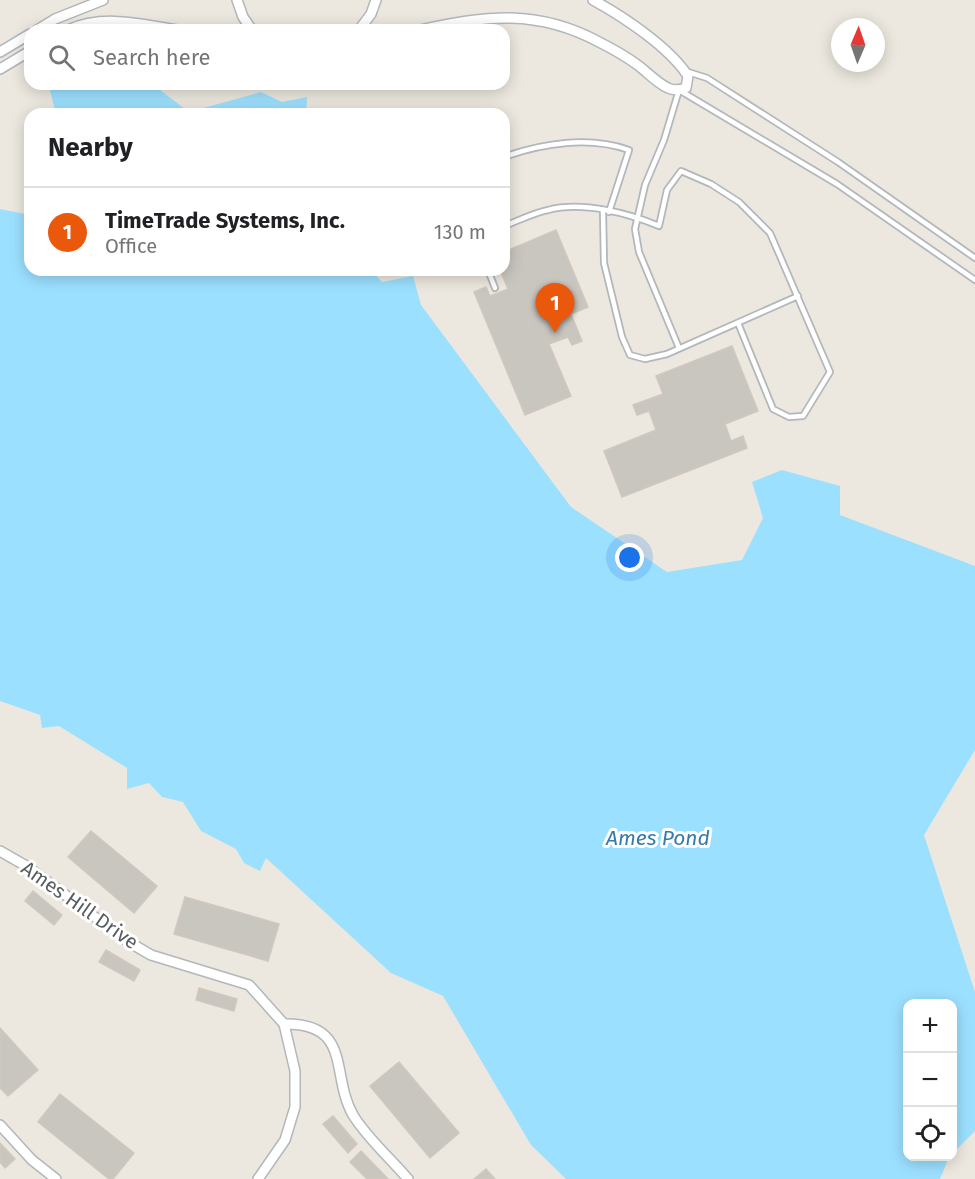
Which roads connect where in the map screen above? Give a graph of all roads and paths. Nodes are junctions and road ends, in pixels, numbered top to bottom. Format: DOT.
graph roads {
  1 [pos="103,0"];
  2 [pos="237,0"];
  3 [pos="376,0"];
  4 [pos="593,0"];
  5 [pos="47,24"];
  6 [pos="88,24"];
  7 [pos="137,24"];
  8 [pos="248,24"];
  9 [pos="364,24"];
  10 [pos="447,24"];
  11 [pos="24,38"];
  12 [pos="0,52"];
  13 [pos="24,55"];
  14 [pos="0,69"];
  15 [pos="685,71"];
  16 [pos="680,90"];
  17 [pos="510,155"];
  18 [pos="603,211"];
  19 [pos="609,212"];
  20 [pos="636,217"];
  21 [pos="510,224"];
  22 [pos="975,258"];
  23 [pos="490,276"];
  24 [pos="975,280"];
  25 [pos="495,288"];
  26 [pos="798,296"];
  27 [pos="738,322"];
  28 [pos="679,348"];
  29 [pos="0,851"];
  30 [pos="284,1024"];
  31 [pos="0,1125"];
  32 [pos="56,1179"];
  33 [pos="258,1179"];
  34 [pos="408,1179"];
  1 -- 5 [label="street"];
  2 -- 8 [label="street"];
  3 -- 9 [label="street"];
  4 -- 15 [label="street"];
  6 -- 7 [label="street"];
  10 -- 16 [label="street"];
  11 -- 12 [label="street"];
  13 -- 14 [label="street"];
  15 -- 16 [label="street"];
  15 -- 22 [label="lane"];
  16 -- 20 [label="lane"];
  16 -- 24 [label="lane"];
  17 -- 19 [label="lane"];
  18 -- 19 [label="lane"];
  18 -- 21 [label="lane"];
  18 -- 28 [label="lane"];
  19 -- 20 [label="lane"];
  20 -- 26 [label="lane"];
  20 -- 28 [label="lane"];
  23 -- 25 [label="lane"];
  26 -- 27 [label="lane"];
  26 -- 27 [label="lane"];
  27 -- 28 [label="lane"];
  29 -- 30 [label="street, Ames Hill Drive"];
  30 -- 33 [label="street, Ames Hill Drive"];
  30 -- 34 [label="street"];
  31 -- 32 [label="street"];
}
